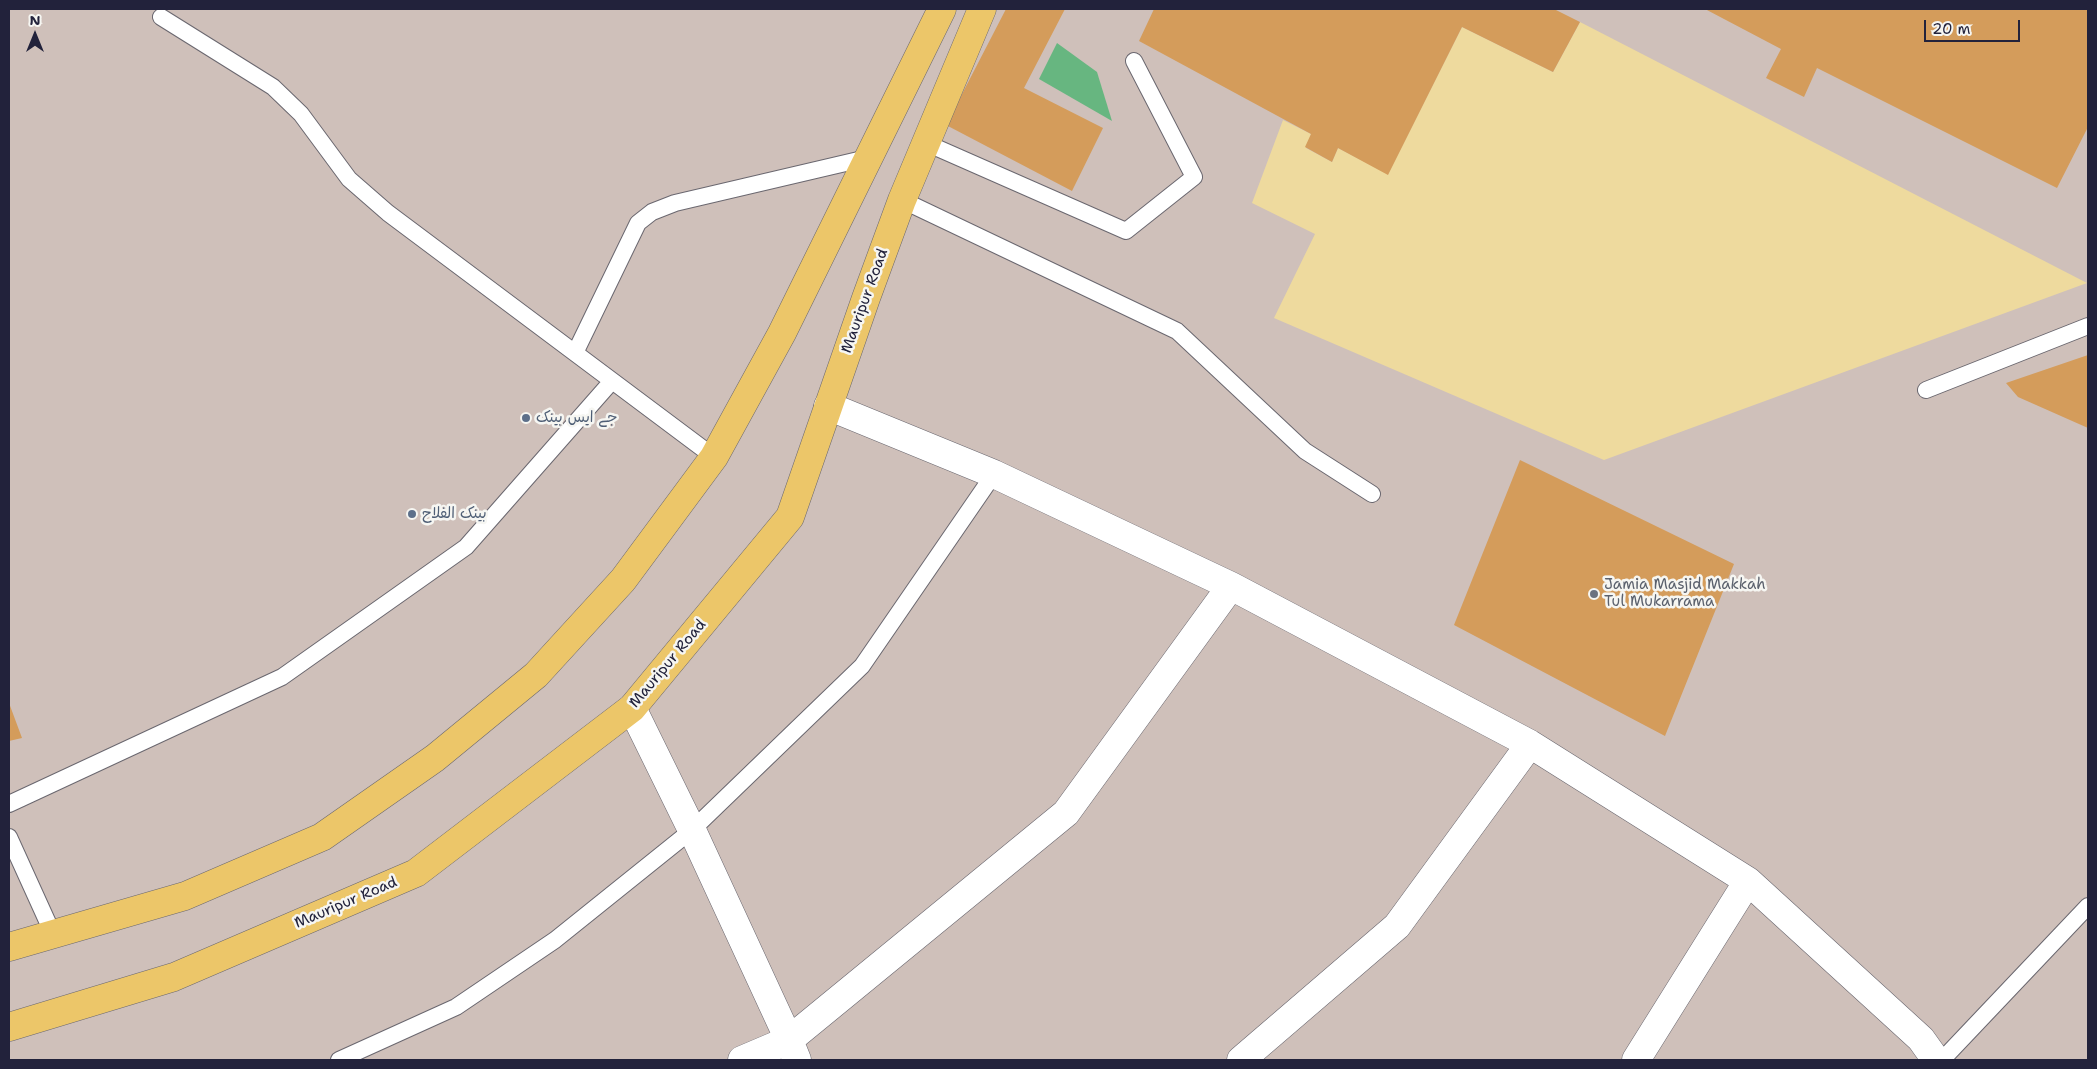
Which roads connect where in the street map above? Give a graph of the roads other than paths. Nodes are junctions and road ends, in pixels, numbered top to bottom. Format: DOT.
graph roads {
  1 [pos="942,9"];
  2 [pos="982,9"];
  3 [pos="161,17"];
  4 [pos="1134,61"];
  5 [pos="926,143"];
  6 [pos="867,158"];
  7 [pos="902,200"];
  8 [pos="2088,326"];
  9 [pos="575,353"];
  10 [pos="612,380"];
  11 [pos="1926,390"];
  12 [pos="828,406"];
  13 [pos="714,457"];
  14 [pos="994,474"];
  15 [pos="1372,494"];
  16 [pos="1231,586"];
  17 [pos="632,708"];
  18 [pos="1530,744"];
  19 [pos="9,804"];
  20 [pos="692,830"];
  21 [pos="9,837"];
  22 [pos="1748,881"];
  23 [pos="2088,906"];
  24 [pos="53,934"];
  25 [pos="9,947"];
  26 [pos="9,1028"];
  27 [pos="793,1050"];
  28 [pos="339,1060"];
  29 [pos="742,1060"];
  30 [pos="1240,1060"];
  31 [pos="1636,1060"];
  32 [pos="1936,1060"];
  33 [pos="1942,1060"];
  1 -- 6 [label="main road"];
  2 -- 5 [label="main road, Mauripur Road"];
  3 -- 9 [label="lane"];
  4 -- 5 [label="lane"];
  5 -- 7 [label="main road, Mauripur Road"];
  6 -- 9 [label="lane"];
  6 -- 13 [label="main road"];
  7 -- 12 [label="main road, Mauripur Road"];
  7 -- 15 [label="lane"];
  8 -- 11 [label="lane"];
  9 -- 10 [label="lane"];
  10 -- 13 [label="lane"];
  10 -- 19 [label="lane"];
  12 -- 14 [label="street"];
  12 -- 17 [label="main road, Mauripur Road"];
  13 -- 24 [label="main road"];
  14 -- 16 [label="street"];
  14 -- 20 [label="lane"];
  16 -- 18 [label="street"];
  16 -- 27 [label="street"];
  17 -- 20 [label="street"];
  17 -- 26 [label="main road, Mauripur Road"];
  18 -- 22 [label="street"];
  18 -- 30 [label="street"];
  20 -- 27 [label="street"];
  20 -- 28 [label="lane"];
  21 -- 24 [label="lane"];
  22 -- 31 [label="street"];
  22 -- 32 [label="street"];
  23 -- 33 [label="lane"];
  24 -- 25 [label="main road"];
  27 -- 29 [label="street"];
}
